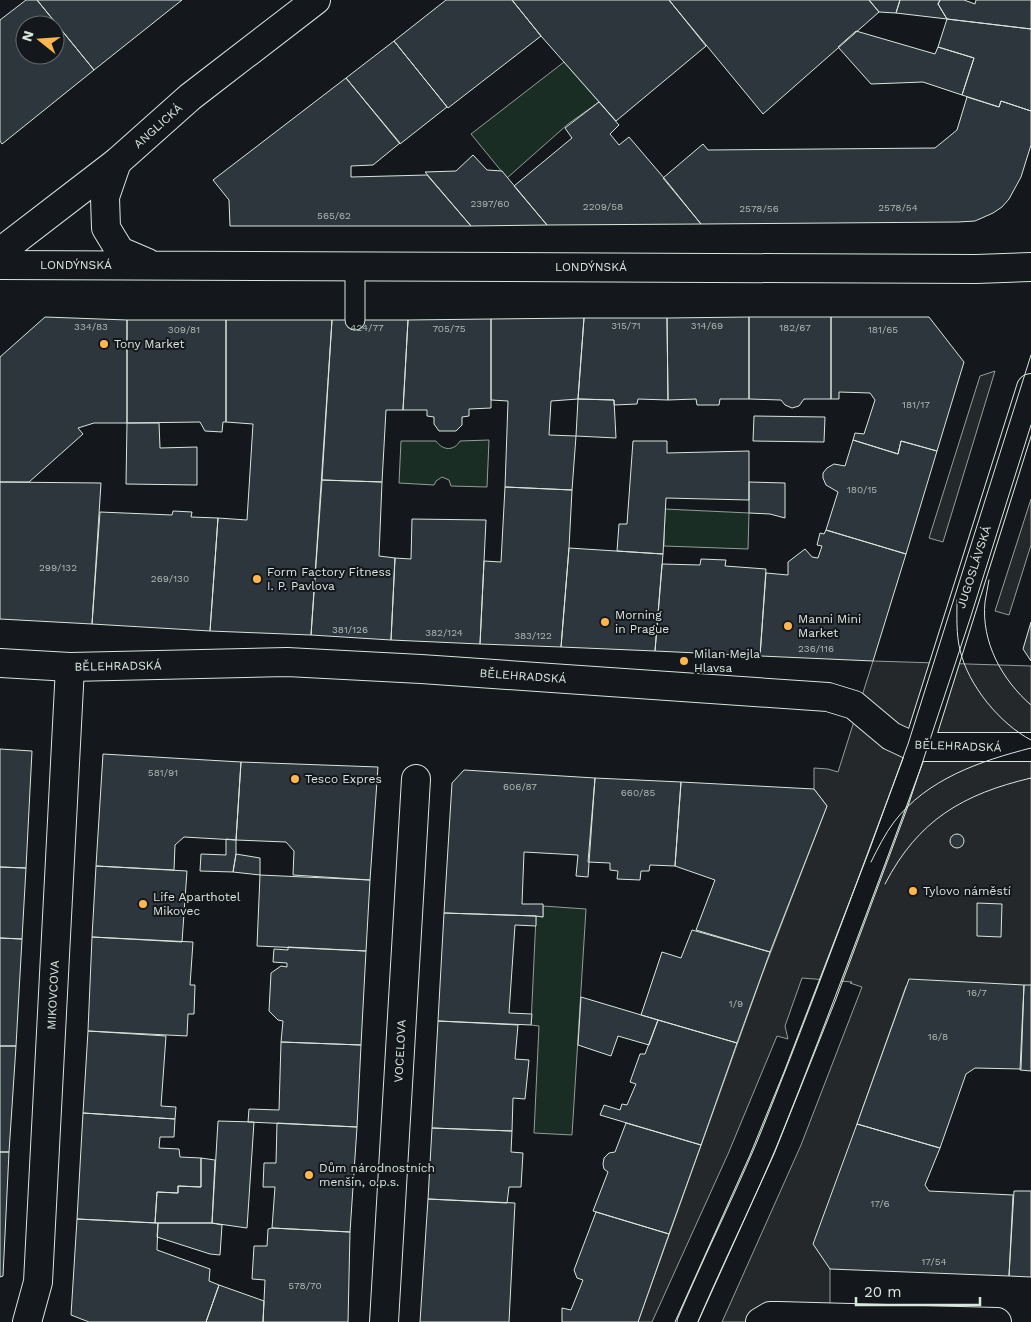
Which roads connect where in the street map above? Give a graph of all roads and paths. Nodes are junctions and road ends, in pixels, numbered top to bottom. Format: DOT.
graph roads {
  1 [pos="316,0"];
  2 [pos="117,162"];
  3 [pos="0,252"];
  4 [pos="0,265"];
  5 [pos="152,265"];
  6 [pos="356,266"];
  7 [pos="1031,267"];
  8 [pos="356,320"];
  9 [pos="1031,388"];
  10 [pos="0,664"];
  11 [pos="70,667"];
  12 [pos="918,746"];
  13 [pos="1031,747"];
  14 [pos="416,779"];
  15 [pos="765,1319"];
  16 [pos="27,1322"];
  17 [pos="384,1322"];
  18 [pos="687,1322"];
  19 [pos="997,1322"];
  1 -- 2 [label="street, ANGLICKÁ"];
  2 -- 3 [label="street, ANGLICKÁ"];
  2 -- 5 [label="street, LONDÝNSKÁ"];
  4 -- 5 [label="street, LONDÝNSKÁ"];
  5 -- 6 [label="street, LONDÝNSKÁ"];
  6 -- 7 [label="street, LONDÝNSKÁ"];
  6 -- 8 [label="lane"];
  9 -- 12 [label="street, JUGOSLÁVSKÁ"];
  10 -- 11 [label="street, BĚLEHRADSKÁ"];
  11 -- 12 [label="street, BĚLEHRADSKÁ"];
  11 -- 16 [label="street, MIKOVCOVA"];
  12 -- 13 [label="street, BĚLEHRADSKÁ"];
  12 -- 18 [label="lane"];
  14 -- 17 [label="street, VOCELOVA"];
  15 -- 19 [label="street"];
}
